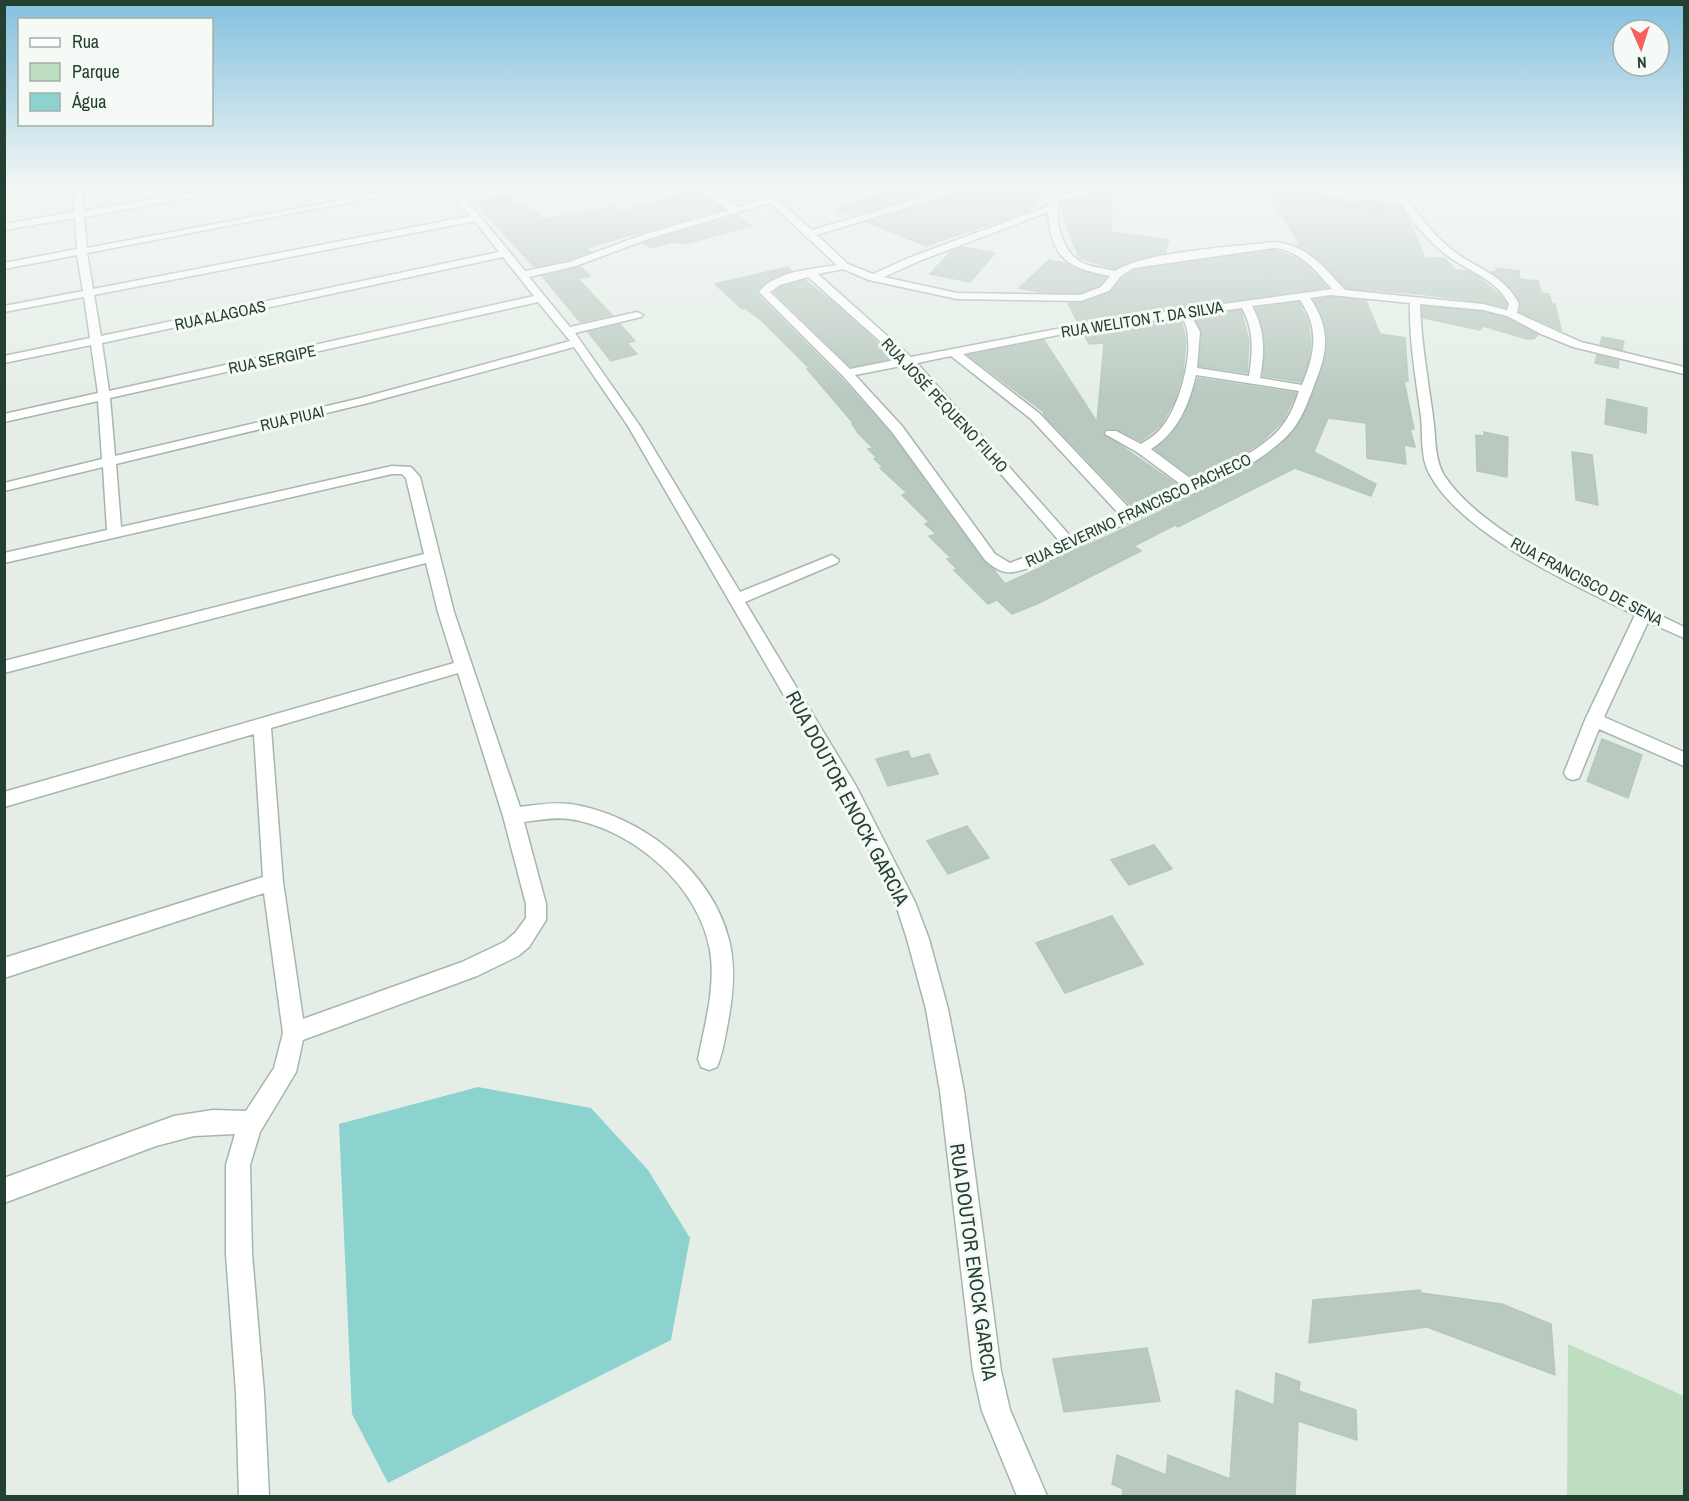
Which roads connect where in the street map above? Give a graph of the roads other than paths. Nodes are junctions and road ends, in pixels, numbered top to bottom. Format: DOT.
graph roads {
  1 [pos="43,259"];
  2 [pos="83,259"];
  3 [pos="262,259"];
  4 [pos="481,259"];
  5 [pos="509,259"];
  6 [pos="585,259"];
  7 [pos="837,259"];
  8 [pos="915,259"];
  9 [pos="1070,259"];
  10 [pos="1167,259"];
  11 [pos="1311,259"];
  12 [pos="1457,259"];
  13 [pos="4,266"];
  14 [pos="844,266"];
  15 [pos="811,274"];
  16 [pos="1117,274"];
  17 [pos="523,275"];
  18 [pos="873,278"];
  19 [pos="89,292"];
  20 [pos="1341,292"];
  21 [pos="1302,295"];
  22 [pos="540,298"];
  23 [pos="1415,300"];
  24 [pos="1245,303"];
  25 [pos="1078,307"];
  26 [pos="4,309"];
  27 [pos="1184,312"];
  28 [pos="1511,314"];
  29 [pos="637,315"];
  30 [pos="1093,326"];
  31 [pos="572,337"];
  32 [pos="96,341"];
  33 [pos="953,352"];
  34 [pos="4,360"];
  35 [pos="910,362"];
  36 [pos="1190,370"];
  37 [pos="1684,370"];
  38 [pos="847,373"];
  39 [pos="1254,379"];
  40 [pos="1306,389"];
  41 [pos="104,395"];
  42 [pos="4,418"];
  43 [pos="1111,434"];
  44 [pos="1142,449"];
  45 [pos="107,462"];
  46 [pos="1192,486"];
  47 [pos="4,487"];
  48 [pos="1129,516"];
  49 [pos="114,533"];
  50 [pos="1070,544"];
  51 [pos="431,556"];
  52 [pos="4,558"];
  53 [pos="832,560"];
  54 [pos="735,600"];
  55 [pos="1644,613"];
  56 [pos="1684,633"];
  57 [pos="463,666"];
  58 [pos="4,667"];
  59 [pos="1594,720"];
  60 [pos="262,723"];
  61 [pos="1684,759"];
  62 [pos="1573,773"];
  63 [pos="4,800"];
  64 [pos="513,816"];
  65 [pos="273,882"];
  66 [pos="4,968"];
  67 [pos="294,1033"];
  68 [pos="709,1059"];
  69 [pos="252,1124"];
  70 [pos="4,1191"];
  71 [pos="254,1497"];
  72 [pos="1032,1497"];
  1 -- 13 [label="street"];
  2 -- 19 [label="street"];
  3 -- 19 [label="street"];
  4 -- 32 [label="street, RUA ALAGOAS"];
  5 -- 17 [label="street, RUA DOUTOR ENOCK GARCIA"];
  6 -- 17 [label="street"];
  7 -- 14 [label="street"];
  8 -- 18 [label="street"];
  9 -- 16 [label="street"];
  10 -- 16 [label="street"];
  11 -- 20 [label="street"];
  12 -- 28 [label="street"];
  14 -- 15 [label="street"];
  14 -- 18 [label="street"];
  15 -- 35 [label="street, RUA JOSÉ PEQUENO FILHO"];
  15 -- 38 [label="street"];
  16 -- 25 [label="street"];
  17 -- 22 [label="street, RUA DOUTOR ENOCK GARCIA"];
  18 -- 25 [label="street"];
  19 -- 26 [label="street"];
  19 -- 32 [label="street"];
  20 -- 21 [label="street, RUA WELITON T. DA SILVA"];
  20 -- 23 [label="street, RUA WELITON T. DA SILVA"];
  21 -- 24 [label="street, RUA WELITON T. DA SILVA"];
  21 -- 40 [label="street, RUA SEVERINO FRANCISCO PACHECO"];
  22 -- 31 [label="street, RUA DOUTOR ENOCK GARCIA"];
  22 -- 41 [label="street, RUA SERGIPE"];
  23 -- 28 [label="street, RUA WELITON T. DA SILVA"];
  23 -- 55 [label="street, RUA FRANCISCO DE SENA"];
  24 -- 27 [label="street, RUA WELITON T. DA SILVA"];
  24 -- 39 [label="street"];
  25 -- 30 [label="street"];
  27 -- 30 [label="street, RUA WELITON T. DA SILVA"];
  27 -- 36 [label="street"];
  28 -- 37 [label="street, RUA WELITON T. DA SILVA"];
  29 -- 31 [label="street, RUA PIUAI"];
  30 -- 33 [label="street, RUA WELITON T. DA SILVA"];
  31 -- 45 [label="street, RUA PIUAI"];
  31 -- 54 [label="street, RUA DOUTOR ENOCK GARCIA"];
  32 -- 34 [label="street, RUA ALAGOAS"];
  32 -- 41 [label="street"];
  33 -- 35 [label="street, RUA WELITON T. DA SILVA"];
  33 -- 48 [label="street"];
  35 -- 38 [label="street, RUA WELITON T. DA SILVA"];
  35 -- 50 [label="street, RUA JOSÉ PEQUENO FILHO"];
  36 -- 39 [label="street"];
  36 -- 44 [label="street"];
  38 -- 50 [label="street, RUA SEVERINO FRANCISCO PACHECO"];
  39 -- 40 [label="street"];
  40 -- 46 [label="street, RUA SEVERINO FRANCISCO PACHECO"];
  41 -- 42 [label="street, RUA SERGIPE"];
  41 -- 45 [label="street"];
  43 -- 44 [label="street"];
  44 -- 46 [label="street"];
  45 -- 47 [label="street, RUA PIUAI"];
  45 -- 49 [label="street"];
  46 -- 48 [label="street, RUA SEVERINO FRANCISCO PACHECO"];
  48 -- 50 [label="street, RUA SEVERINO FRANCISCO PACHECO"];
  49 -- 51 [label="street"];
  49 -- 52 [label="street"];
  51 -- 57 [label="street"];
  51 -- 58 [label="street"];
  53 -- 54 [label="street"];
  54 -- 72 [label="street, RUA DOUTOR ENOCK GARCIA"];
  55 -- 56 [label="street, RUA FRANCISCO DE SENA"];
  55 -- 59 [label="street"];
  57 -- 60 [label="street"];
  57 -- 64 [label="street"];
  59 -- 61 [label="street"];
  59 -- 62 [label="street"];
  60 -- 63 [label="street"];
  60 -- 65 [label="street"];
  64 -- 67 [label="street"];
  64 -- 68 [label="street"];
  65 -- 66 [label="street"];
  65 -- 67 [label="street"];
  67 -- 69 [label="street"];
  69 -- 70 [label="street"];
  69 -- 71 [label="street"];
}
